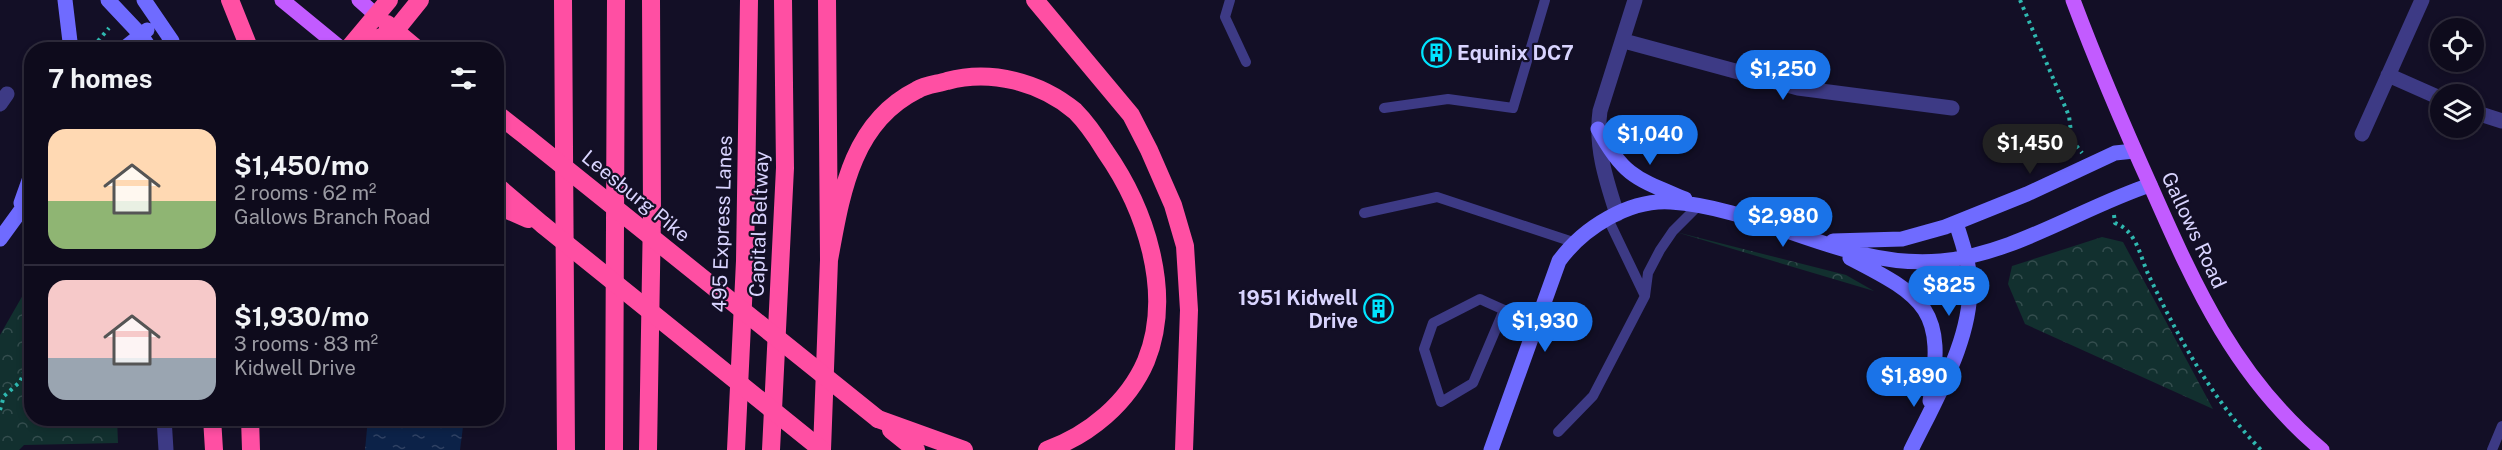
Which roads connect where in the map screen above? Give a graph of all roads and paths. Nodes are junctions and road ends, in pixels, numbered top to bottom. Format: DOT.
graph roads {
  1 [pos="65,0"];
  2 [pos="108,0"];
  3 [pos="144,0"];
  4 [pos="230,0"];
  5 [pos="282,0"];
  6 [pos="358,0"];
  7 [pos="389,0"];
  8 [pos="420,0"];
  9 [pos="563,0"];
  10 [pos="616,0"];
  11 [pos="651,0"];
  12 [pos="749,0"];
  13 [pos="783,0"];
  14 [pos="827,0"];
  15 [pos="1035,0"];
  16 [pos="1230,0"];
  17 [pos="1545,0"];
  18 [pos="1635,0"];
  19 [pos="2020,0"];
  20 [pos="2073,0"];
  21 [pos="2422,0"];
  22 [pos="377,16"];
  23 [pos="159,21"];
  24 [pos="109,28"];
  25 [pos="395,31"];
  26 [pos="141,35"];
  27 [pos="98,41"];
  28 [pos="1624,41"];
  29 [pos="70,42"];
  30 [pos="132,42"];
  31 [pos="146,42"];
  32 [pos="168,42"];
  33 [pos="247,42"];
  34 [pos="333,42"];
  35 [pos="356,42"];
  36 [pos="369,42"];
  37 [pos="408,42"];
  38 [pos="1246,62"];
  39 [pos="2388,75"];
  40 [pos="2430,94"];
  41 [pos="1384,108"];
  42 [pos="1952,108"];
  43 [pos="2484,115"];
  44 [pos="504,119"];
  45 [pos="2502,121"];
  46 [pos="1598,129"];
  47 [pos="2362,134"];
  48 [pos="2134,151"];
  49 [pos="2089,165"];
  50 [pos="2150,185"];
  51 [pos="504,191"];
  52 [pos="24,194"];
  53 [pos="2107,201"];
  54 [pos="24,205"];
  55 [pos="1699,205"];
  56 [pos="504,208"];
  57 [pos="17,213"];
  58 [pos="1364,213"];
  59 [pos="1612,216"];
  60 [pos="1956,223"];
  61 [pos="543,225"];
  62 [pos="0,239"];
  63 [pos="1573,242"];
  64 [pos="1818,242"];
  65 [pos="1966,257"];
  66 [pos="829,260"];
  67 [pos="1645,296"];
  68 [pos="1504,310"];
  69 [pos="1537,324"];
  70 [pos="24,372"];
  71 [pos="0,410"];
  72 [pos="878,419"];
  73 [pos="1926,419"];
  74 [pos="164,426"];
  75 [pos="212,426"];
  76 [pos="250,426"];
  77 [pos="2502,426"];
  78 [pos="1558,432"];
  79 [pos="166,450"];
  80 [pos="214,450"];
  81 [pos="251,450"];
  82 [pos="566,450"];
  83 [pos="614,450"];
  84 [pos="648,450"];
  85 [pos="736,450"];
  86 [pos="771,450"];
  87 [pos="822,450"];
  88 [pos="916,450"];
  89 [pos="964,450"];
  90 [pos="1047,450"];
  91 [pos="1184,450"];
  92 [pos="1491,450"];
  93 [pos="1911,450"];
  94 [pos="2261,450"];
  95 [pos="2322,450"];
  96 [pos="2492,450"];
  1 -- 29 [label="street"];
  2 -- 26 [label="street"];
  3 -- 23 [label="street"];
  4 -- 33 [label="highway"];
  5 -- 34 [label="main road"];
  6 -- 22 [label="main road"];
  7 -- 22 [label="highway"];
  8 -- 25 [label="highway"];
  9 -- 82 [label="highway"];
  10 -- 83 [label="highway"];
  11 -- 84 [label="highway"];
  12 -- 85 [label="highway, 495 Express Lanes"];
  13 -- 86 [label="highway, Capital Beltway"];
  14 -- 66 [label="highway"];
  15 -- 91 [label="highway"];
  16 -- 38 [label="lane"];
  17 -- 41 [label="lane"];
  18 -- 28 [label="street"];
  19 -- 49 [label="path"];
  20 -- 48 [label="main road, Gallows Road"];
  21 -- 39 [label="street"];
  22 -- 25 [label="highway"];
  22 -- 35 [label="highway"];
  23 -- 26 [label="street"];
  23 -- 32 [label="street"];
  24 -- 27 [label="path"];
  25 -- 36 [label="highway"];
  25 -- 37 [label="highway"];
  26 -- 30 [label="street"];
  26 -- 31 [label="street"];
  28 -- 42 [label="street"];
  28 -- 46 [label="street"];
  39 -- 40 [label="street"];
  39 -- 47 [label="street"];
  43 -- 45 [label="street"];
  44 -- 72 [label="highway, Leesburg Pike, bridge"];
  46 -- 55 [label="street"];
  46 -- 59 [label="street"];
  48 -- 49 [label="street"];
  48 -- 50 [label="main road, Gallows Road"];
  49 -- 60 [label="street"];
  50 -- 53 [label="street"];
  50 -- 95 [label="main road, Gallows Road"];
  51 -- 61 [label="highway"];
  52 -- 57 [label="street"];
  53 -- 65 [label="street"];
  53 -- 94 [label="path"];
  54 -- 57 [label="street"];
  55 -- 59 [label="street"];
  55 -- 64 [label="street"];
  55 -- 67 [label="lane"];
  56 -- 61 [label="highway"];
  57 -- 62 [label="street"];
  58 -- 63 [label="lane"];
  59 -- 63 [label="street"];
  59 -- 67 [label="lane"];
  60 -- 64 [label="street"];
  60 -- 65 [label="street"];
  61 -- 87 [label="highway, bridge"];
  63 -- 69 [label="street"];
  64 -- 65 [label="street"];
  64 -- 73 [label="street"];
  65 -- 73 [label="street"];
  66 -- 87 [label="highway"];
  66 -- 90 [label="highway"];
  67 -- 78 [label="lane"];
  68 -- 68 [label="lane"];
  68 -- 69 [label="lane"];
  69 -- 92 [label="street"];
  70 -- 71 [label="path"];
  72 -- 88 [label="highway, Leesburg Pike"];
  72 -- 89 [label="highway"];
  73 -- 93 [label="street"];
  74 -- 79 [label="street"];
  75 -- 80 [label="highway"];
  76 -- 81 [label="highway"];
  77 -- 96 [label="lane"];
}
